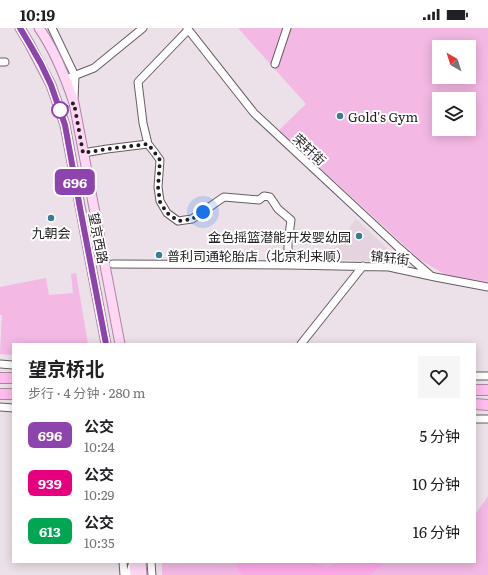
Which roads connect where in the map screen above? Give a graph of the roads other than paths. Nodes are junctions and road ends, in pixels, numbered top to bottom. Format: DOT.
graph roads {
  1 [pos="40,28"];
  2 [pos="52,28"];
  3 [pos="143,28"];
  4 [pos="287,28"];
  5 [pos="22,29"];
  6 [pos="188,29"];
  7 [pos="275,64"];
  8 [pos="70,78"];
  9 [pos="148,144"];
  10 [pos="83,153"];
  11 [pos="398,248"];
  12 [pos="113,264"];
  13 [pos="288,265"];
  14 [pos="363,266"];
  15 [pos="397,268"];
  16 [pos="431,275"];
  17 [pos="488,287"];
  18 [pos="106,343"];
  19 [pos="120,343"];
  20 [pos="302,343"];
  21 [pos="0,364"];
  22 [pos="12,365"];
  23 [pos="476,376"];
  24 [pos="488,376"];
  25 [pos="0,378"];
  26 [pos="12,378"];
  27 [pos="476,390"];
  28 [pos="488,390"];
  29 [pos="0,394"];
  30 [pos="12,394"];
  31 [pos="476,404"];
  32 [pos="488,405"];
  33 [pos="0,407"];
  34 [pos="12,408"];
  35 [pos="476,419"];
  36 [pos="488,419"];
  37 [pos="123,563"];
  38 [pos="151,563"];
  39 [pos="140,567"];
  40 [pos="124,575"];
  41 [pos="129,575"];
  42 [pos="135,575"];
  43 [pos="152,575"];
  1 -- 8 [label="main road, 望京西路"];
  2 -- 8 [label="street"];
  3 -- 8 [label="street"];
  4 -- 7 [label="street"];
  5 -- 18 [label="main road, 望京西路"];
  6 -- 9 [label="street"];
  6 -- 11 [label="street, 荣轩街"];
  8 -- 10 [label="main road, 望京西路"];
  9 -- 10 [label="street"];
  9 -- 13 [label="street"];
  10 -- 19 [label="main road, 望京西路"];
  11 -- 15 [label="street"];
  11 -- 16 [label="street, 荣轩街"];
  12 -- 13 [label="street, 锦轩街"];
  13 -- 14 [label="street, 锦轩街"];
  14 -- 15 [label="street, 锦轩街"];
  14 -- 20 [label="street"];
  15 -- 16 [label="street, 锦轩街"];
  16 -- 17 [label="street, 锦轩街"];
  21 -- 22 [label="street"];
  23 -- 24 [label="street"];
  25 -- 26 [label="highway"];
  27 -- 28 [label="highway"];
  29 -- 30 [label="highway"];
  31 -- 32 [label="highway"];
  33 -- 34 [label="street"];
  35 -- 36 [label="street"];
  37 -- 40 [label="street"];
  38 -- 43 [label="street"];
  39 -- 41 [label="street"];
  39 -- 42 [label="main road"];
}
